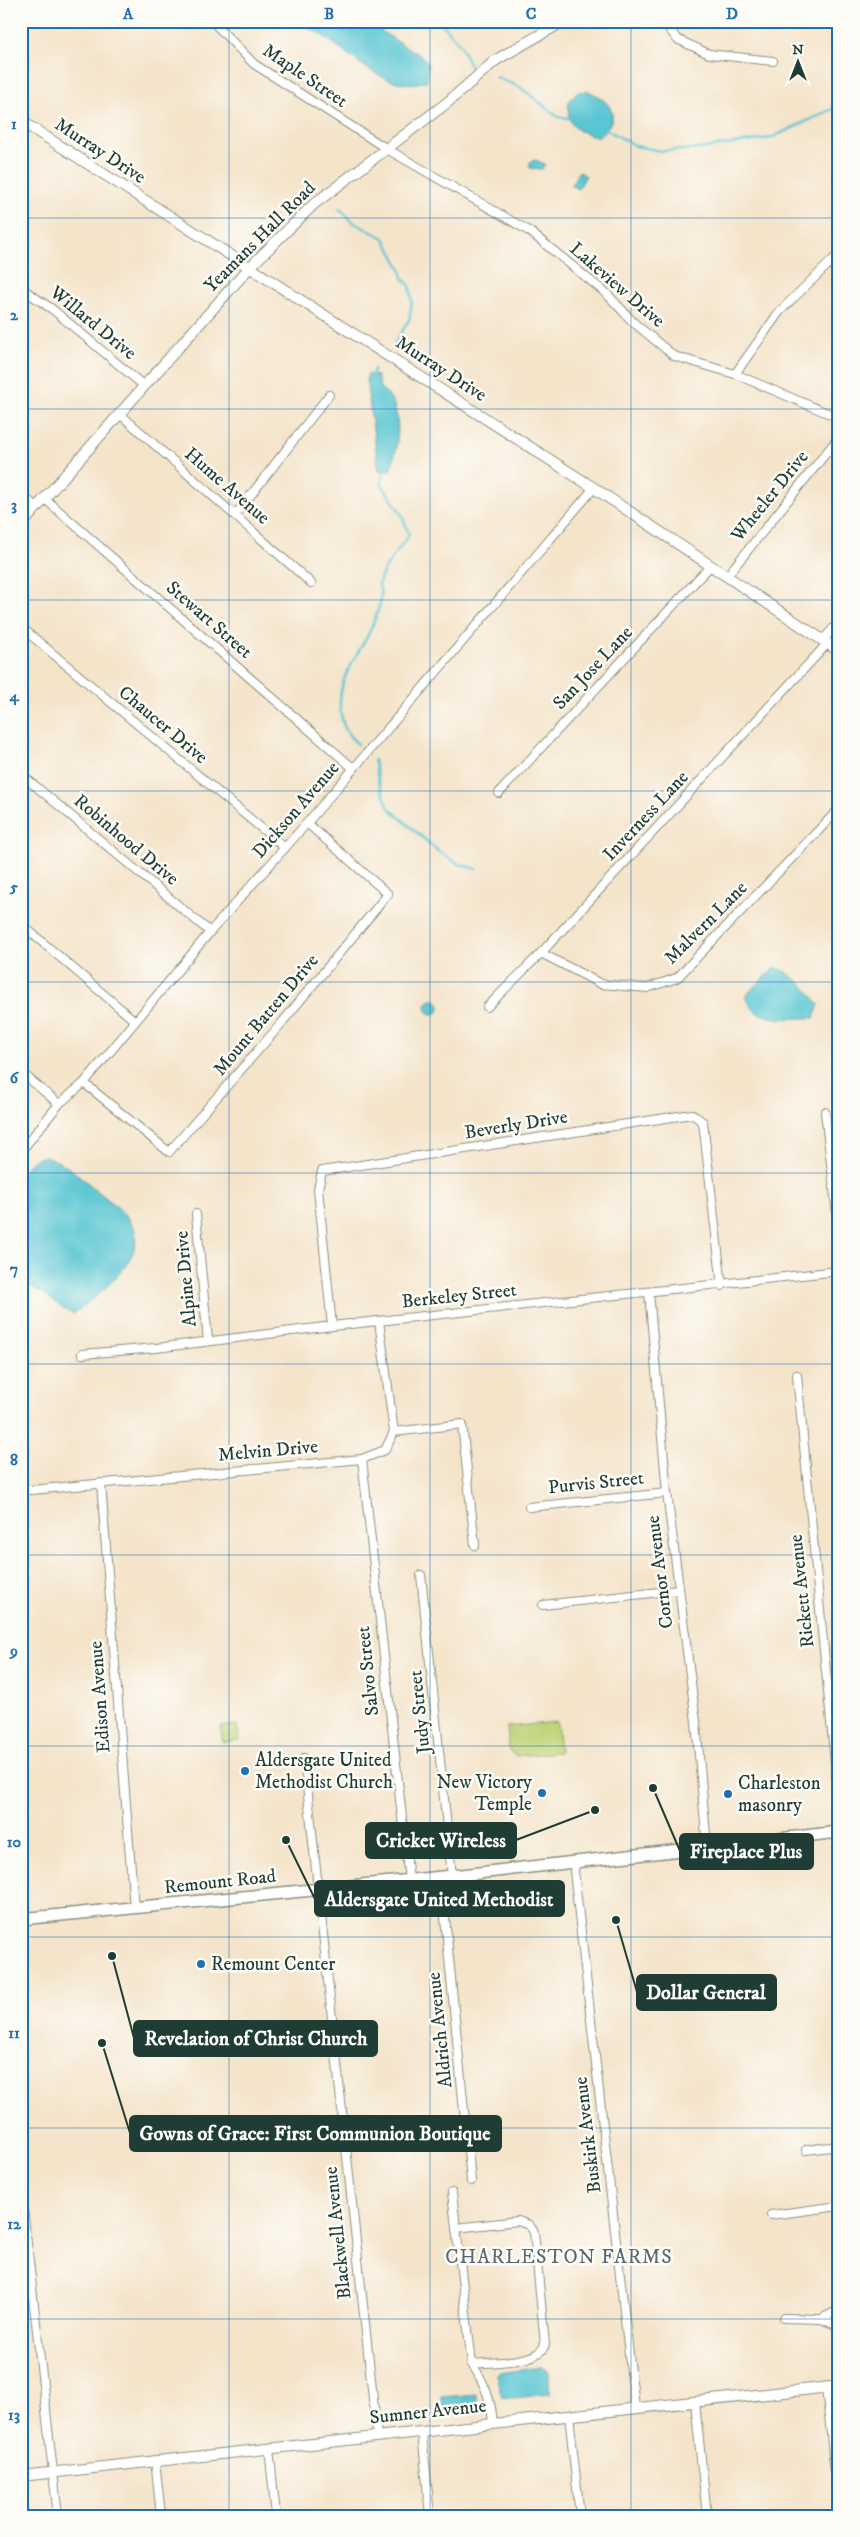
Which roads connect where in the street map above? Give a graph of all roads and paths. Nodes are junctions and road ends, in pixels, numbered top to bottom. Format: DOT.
graph roads {
  1 [pos="212,21"];
  2 [pos="564,21"];
  3 [pos="662,21"];
  4 [pos="547,25"];
  5 [pos="774,61"];
  6 [pos="21,120"];
  7 [pos="386,149"];
  8 [pos="839,254"];
  9 [pos="249,268"];
  10 [pos="21,288"];
  11 [pos="735,374"];
  12 [pos="143,385"];
  13 [pos="329,395"];
  14 [pos="120,414"];
  15 [pos="839,418"];
  16 [pos="839,437"];
  17 [pos="594,488"];
  18 [pos="21,494"];
  19 [pos="44,498"];
  20 [pos="36,507"];
  21 [pos="236,514"];
  22 [pos="21,525"];
  23 [pos="711,565"];
  24 [pos="727,576"];
  25 [pos="311,583"];
  26 [pos="839,622"];
  27 [pos="21,627"];
  28 [pos="824,642"];
  29 [pos="839,651"];
  30 [pos="353,768"];
  31 [pos="21,774"];
  32 [pos="499,793"];
  33 [pos="839,809"];
  34 [pos="307,823"];
  35 [pos="285,848"];
  36 [pos="21,924"];
  37 [pos="210,932"];
  38 [pos="541,952"];
  39 [pos="486,1007"];
  40 [pos="135,1021"];
  41 [pos="21,1072"];
  42 [pos="84,1083"];
  43 [pos="59,1104"];
  44 [pos="825,1112"];
  45 [pos="21,1151"];
  46 [pos="196,1214"];
  47 [pos="839,1231"];
  48 [pos="839,1271"];
  49 [pos="722,1286"];
  50 [pos="649,1293"];
  51 [pos="379,1321"];
  52 [pos="332,1326"];
  53 [pos="208,1341"];
  54 [pos="82,1354"];
  55 [pos="797,1375"];
  56 [pos="394,1432"];
  57 [pos="362,1459"];
  58 [pos="101,1483"];
  59 [pos="21,1491"];
  60 [pos="667,1492"];
  61 [pos="529,1507"];
  62 [pos="475,1545"];
  63 [pos="421,1575"];
  64 [pos="678,1590"];
  65 [pos="543,1605"];
  66 [pos="304,1758"];
  67 [pos="839,1804"];
  68 [pos="839,1832"];
  69 [pos="707,1846"];
  70 [pos="576,1860"];
  71 [pos="446,1876"];
  72 [pos="409,1880"];
  73 [pos="318,1890"];
  74 [pos="134,1908"];
  75 [pos="21,1919"];
  76 [pos="839,2146"];
  77 [pos="806,2150"];
  78 [pos="471,2181"];
  79 [pos="21,2191"];
  80 [pos="452,2193"];
  81 [pos="839,2206"];
  82 [pos="771,2215"];
  83 [pos="456,2228"];
  84 [pos="839,2310"];
  85 [pos="784,2318"];
  86 [pos="821,2319"];
  87 [pos="839,2326"];
  88 [pos="472,2364"];
  89 [pos="839,2386"];
  90 [pos="826,2387"];
  91 [pos="695,2402"];
  92 [pos="635,2407"];
  93 [pos="569,2415"];
  94 [pos="493,2423"];
  95 [pos="422,2432"];
  96 [pos="377,2436"];
  97 [pos="269,2448"];
  98 [pos="155,2460"];
  99 [pos="53,2473"];
  100 [pos="21,2476"];
  101 [pos="839,2512"];
  102 [pos="58,2516"];
  103 [pos="161,2516"];
  104 [pos="276,2516"];
  105 [pos="430,2516"];
  106 [pos="580,2516"];
  107 [pos="707,2516"];
  1 -- 7 [label="street, Maple Street"];
  2 -- 4 [label="street, Yeamans Hall Road"];
  3 -- 5 [label="street"];
  4 -- 7 [label="street, Yeamans Hall Road"];
  6 -- 9 [label="street, Murray Drive"];
  7 -- 9 [label="street, Yeamans Hall Road"];
  7 -- 11 [label="street, Lakeview Drive"];
  8 -- 11 [label="street"];
  9 -- 12 [label="street, Yeamans Hall Road"];
  9 -- 17 [label="street, Murray Drive"];
  10 -- 12 [label="street, Willard Drive"];
  11 -- 15 [label="street, Lakeview Drive"];
  12 -- 14 [label="street, Yeamans Hall Road"];
  13 -- 21 [label="street"];
  14 -- 19 [label="street, Yeamans Hall Road"];
  14 -- 21 [label="street, Hume Avenue"];
  16 -- 24 [label="street, Wheeler Drive"];
  17 -- 23 [label="street, Murray Drive"];
  17 -- 30 [label="street, Dickson Avenue"];
  18 -- 20 [label="street"];
  19 -- 20 [label="street, Yeamans Hall Road"];
  19 -- 30 [label="street, Stewart Street"];
  20 -- 22 [label="street, Yeamans Hall Road"];
  21 -- 25 [label="street, Hume Avenue"];
  23 -- 24 [label="street, Murray Drive"];
  23 -- 32 [label="street, San Jose Lane"];
  24 -- 28 [label="street, Murray Drive"];
  26 -- 28 [label="street, Inverness Lane"];
  27 -- 35 [label="street, Chaucer Drive"];
  28 -- 29 [label="street, Murray Drive"];
  28 -- 38 [label="street, Inverness Lane"];
  30 -- 34 [label="street, Dickson Avenue"];
  31 -- 37 [label="street, Robinhood Drive"];
  33 -- 38 [label="street, Malvern Lane"];
  34 -- 35 [label="street, Dickson Avenue"];
  34 -- 42 [label="street, Mount Batten Drive"];
  35 -- 37 [label="street, Dickson Avenue"];
  36 -- 40 [label="street"];
  37 -- 40 [label="street, Dickson Avenue"];
  38 -- 39 [label="street, Inverness Lane"];
  40 -- 42 [label="street, Dickson Avenue"];
  41 -- 43 [label="street"];
  42 -- 43 [label="street, Dickson Avenue"];
  43 -- 45 [label="street, Dickson Avenue"];
  44 -- 47 [label="street"];
  46 -- 53 [label="street, Alpine Drive"];
  48 -- 49 [label="street, Berkeley Street"];
  49 -- 50 [label="street, Berkeley Street"];
  49 -- 52 [label="street, Beverly Drive"];
  50 -- 51 [label="street, Berkeley Street"];
  50 -- 60 [label="street, Cornor Avenue"];
  51 -- 52 [label="street, Berkeley Street"];
  51 -- 56 [label="street"];
  52 -- 53 [label="street, Berkeley Street"];
  53 -- 54 [label="street, Berkeley Street"];
  55 -- 67 [label="street, Rickett Avenue"];
  56 -- 57 [label="street, Melvin Drive"];
  56 -- 62 [label="street"];
  57 -- 58 [label="street, Melvin Drive"];
  57 -- 72 [label="street, Salvo Street"];
  58 -- 59 [label="street, Melvin Drive"];
  58 -- 74 [label="street, Edison Avenue"];
  60 -- 61 [label="street, Purvis Street"];
  60 -- 64 [label="street, Cornor Avenue"];
  63 -- 71 [label="street, Judy Street"];
  64 -- 65 [label="street"];
  64 -- 69 [label="street, Cornor Avenue"];
  66 -- 73 [label="street, Blackwell Avenue"];
  68 -- 69 [label="main road, Remount Road"];
  69 -- 70 [label="main road, Remount Road"];
  70 -- 71 [label="main road, Remount Road"];
  70 -- 92 [label="street, Buskirk Avenue"];
  71 -- 72 [label="main road, Remount Road"];
  71 -- 78 [label="street, Aldrich Avenue"];
  72 -- 73 [label="main road, Remount Road"];
  73 -- 74 [label="main road, Remount Road"];
  73 -- 96 [label="street, Blackwell Avenue"];
  74 -- 75 [label="main road, Remount Road"];
  76 -- 77 [label="street"];
  79 -- 99 [label="street"];
  80 -- 83 [label="street"];
  81 -- 82 [label="street"];
  83 -- 88 [label="street"];
  83 -- 88 [label="street"];
  84 -- 86 [label="street"];
  85 -- 86 [label="street"];
  86 -- 87 [label="street"];
  88 -- 94 [label="street"];
  89 -- 90 [label="street, Sumner Avenue"];
  90 -- 91 [label="street, Sumner Avenue"];
  90 -- 101 [label="street"];
  91 -- 92 [label="street, Sumner Avenue"];
  91 -- 107 [label="street"];
  92 -- 93 [label="street, Sumner Avenue"];
  93 -- 94 [label="street, Sumner Avenue"];
  93 -- 106 [label="street"];
  94 -- 95 [label="street, Sumner Avenue"];
  95 -- 96 [label="street, Sumner Avenue"];
  95 -- 105 [label="street"];
  96 -- 97 [label="street, Sumner Avenue"];
  97 -- 98 [label="street, Sumner Avenue"];
  97 -- 104 [label="street"];
  98 -- 99 [label="street, Sumner Avenue"];
  98 -- 103 [label="street"];
  99 -- 100 [label="street, Sumner Avenue"];
  99 -- 102 [label="street"];
}
